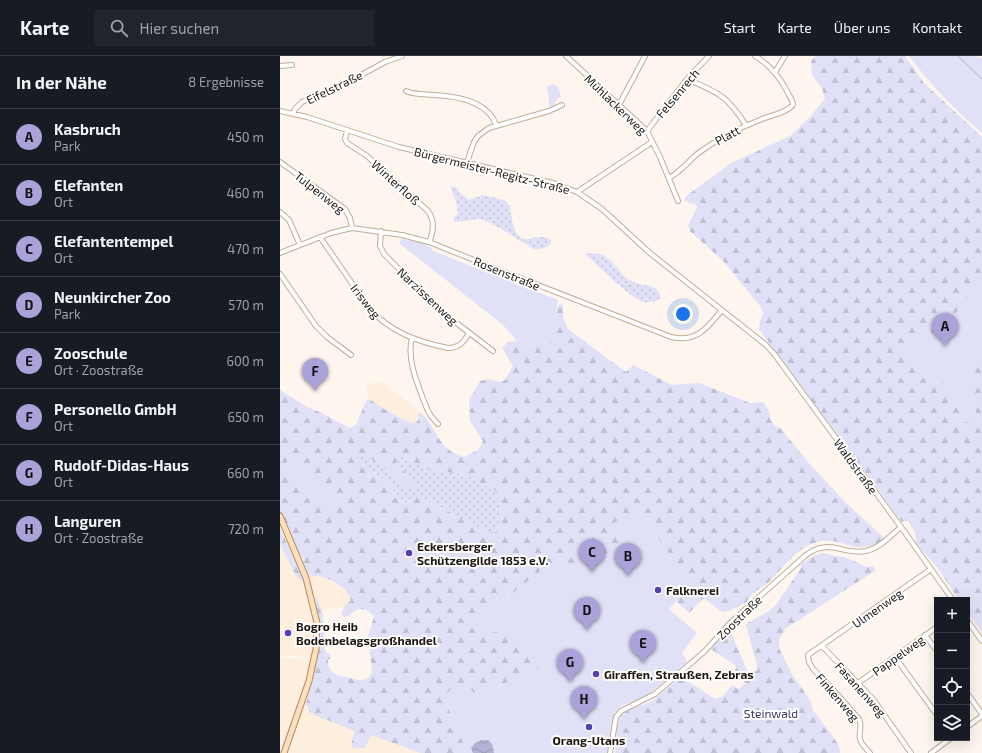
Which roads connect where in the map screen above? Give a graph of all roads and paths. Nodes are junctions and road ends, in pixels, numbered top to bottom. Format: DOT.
graph roads {
  1 [pos="402,56"];
  2 [pos="566,56"];
  3 [pos="645,56"];
  4 [pos="709,56"];
  5 [pos="755,56"];
  6 [pos="786,56"];
  7 [pos="292,65"];
  8 [pos="280,66"];
  9 [pos="775,72"];
  10 [pos="687,79"];
  11 [pos="406,91"];
  12 [pos="562,105"];
  13 [pos="619,105"];
  14 [pos="280,111"];
  15 [pos="293,114"];
  16 [pos="496,125"];
  17 [pos="746,125"];
  18 [pos="347,130"];
  19 [pos="646,131"];
  20 [pos="652,142"];
  21 [pos="280,162"];
  22 [pos="466,162"];
  23 [pos="669,178"];
  24 [pos="577,192"];
  25 [pos="678,201"];
  26 [pos="280,212"];
  27 [pos="352,228"];
  28 [pos="382,231"];
  29 [pos="320,237"];
  30 [pos="429,242"];
  31 [pos="300,245"];
  32 [pos="280,253"];
  33 [pos="280,274"];
  34 [pos="722,310"];
  35 [pos="469,333"];
  36 [pos="754,336"];
  37 [pos="412,338"];
  38 [pos="493,351"];
  39 [pos="351,355"];
  40 [pos="438,424"];
  41 [pos="280,516"];
  42 [pos="901,527"];
  43 [pos="932,570"];
  44 [pos="951,597"];
  45 [pos="970,624"];
  46 [pos="934,629"];
  47 [pos="926,636"];
  48 [pos="982,641"];
  49 [pos="822,646"];
  50 [pos="934,648"];
  51 [pos="895,657"];
  52 [pos="858,683"];
  53 [pos="970,698"];
  54 [pos="934,712"];
  55 [pos="982,717"];
  56 [pos="970,725"];
  57 [pos="947,741"];
  58 [pos="284,753"];
  59 [pos="610,753"];
  60 [pos="870,753"];
  61 [pos="911,753"];
  62 [pos="931,753"];
  1 -- 15 [label="street, Eifelstraße"];
  2 -- 13 [label="street, Mühlackerweg"];
  3 -- 13 [label="street"];
  4 -- 10 [label="street, Felsenrech"];
  5 -- 9 [label="street"];
  6 -- 9 [label="street"];
  7 -- 8 [label="street"];
  9 -- 17 [label="street, Platt"];
  10 -- 17 [label="street"];
  10 -- 19 [label="street, Felsenrech"];
  11 -- 16 [label="street"];
  12 -- 16 [label="street"];
  13 -- 19 [label="street, Mühlackerweg"];
  14 -- 15 [label="street, Bürgermeister-Regitz-Straße"];
  15 -- 18 [label="street, Bürgermeister-Regitz-Straße"];
  16 -- 22 [label="street"];
  17 -- 23 [label="street, Platt"];
  18 -- 22 [label="street, Bürgermeister-Regitz-Straße"];
  18 -- 30 [label="street, Winterfloß"];
  19 -- 20 [label="street, Mühlackerweg"];
  20 -- 23 [label="street, Mühlackerweg"];
  20 -- 24 [label="street"];
  21 -- 27 [label="street, Tulpenweg"];
  22 -- 24 [label="street, Bürgermeister-Regitz-Straße"];
  23 -- 25 [label="street, Mühlackerweg"];
  24 -- 34 [label="street, Bürgermeister-Regitz-Straße"];
  26 -- 31 [label="street"];
  27 -- 28 [label="street, Rosenstraße"];
  27 -- 29 [label="street, Rosenstraße"];
  28 -- 30 [label="street, Rosenstraße"];
  28 -- 35 [label="street, Narzissenweg"];
  29 -- 31 [label="street, Rosenstraße"];
  29 -- 37 [label="street, Irisweg"];
  30 -- 34 [label="street, Rosenstraße"];
  31 -- 32 [label="street, Rosenstraße"];
  33 -- 39 [label="street"];
  34 -- 36 [label="street, Bürgermeister-Regitz-Straße"];
  35 -- 37 [label="street, Irisweg"];
  35 -- 38 [label="street, Narzissenweg"];
  36 -- 42 [label="street, Waldstraße"];
  37 -- 40 [label="street"];
  41 -- 58 [label="main road"];
  42 -- 43 [label="street, Waldstraße"];
  42 -- 59 [label="street, Zoostraße"];
  43 -- 44 [label="street, Waldstraße"];
  43 -- 49 [label="street, Ulmenweg"];
  45 -- 48 [label="street"];
  46 -- 47 [label="street, Pappelweg"];
  47 -- 50 [label="street"];
  47 -- 51 [label="street, Pappelweg"];
  49 -- 52 [label="street, Fasanenweg"];
  49 -- 60 [label="street, Finkenweg"];
  51 -- 52 [label="street, Pappelweg"];
  51 -- 54 [label="street"];
  52 -- 61 [label="street, Fasanenweg"];
  53 -- 55 [label="street"];
  55 -- 56 [label="street"];
  57 -- 62 [label="street"];
}
